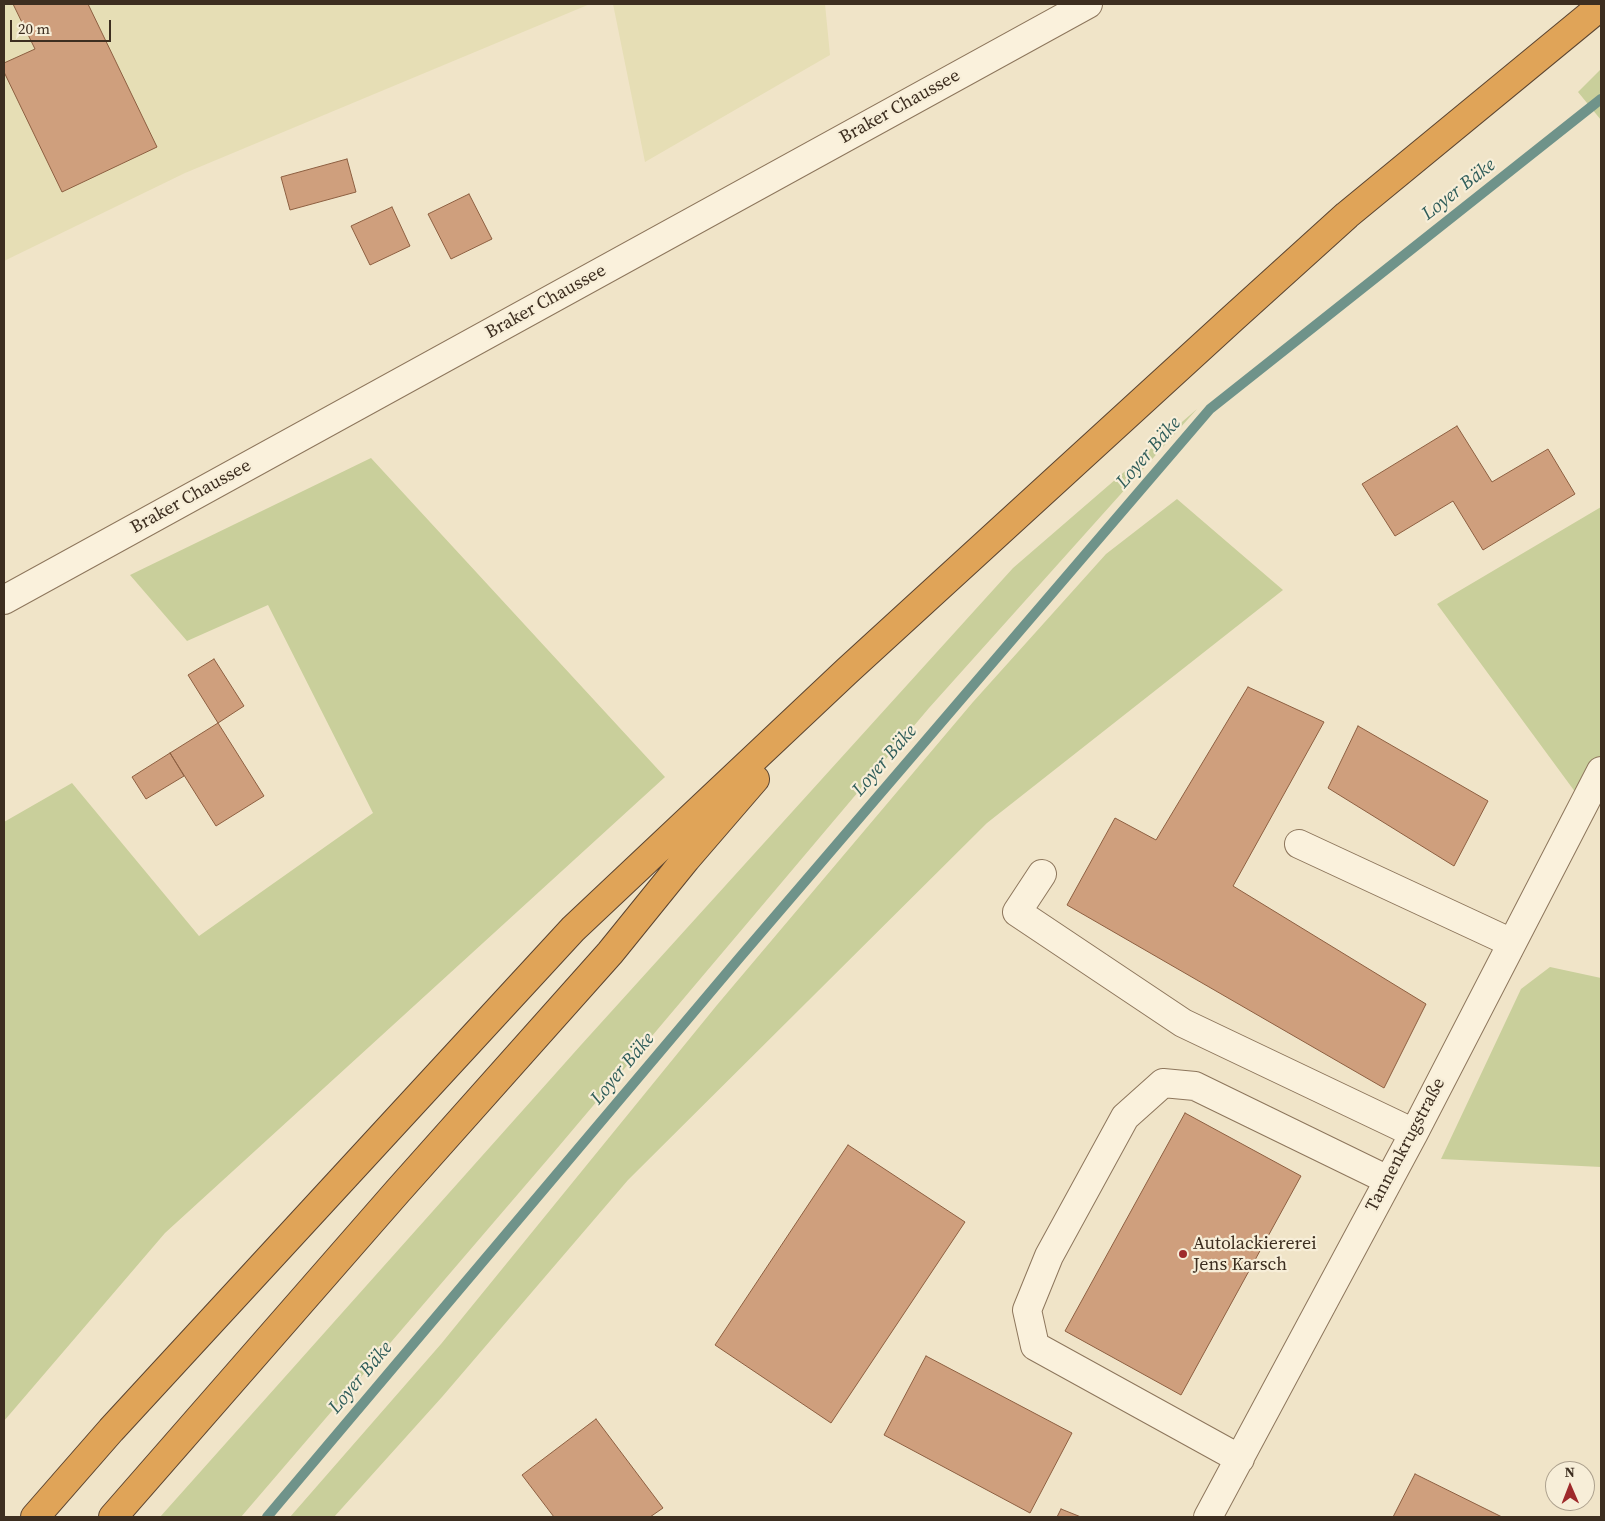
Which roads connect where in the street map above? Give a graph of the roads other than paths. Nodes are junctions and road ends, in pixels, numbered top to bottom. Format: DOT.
graph roads {
  1 [pos="1088,4"];
  2 [pos="1601,6"];
  3 [pos="4,600"];
  4 [pos="847,671"];
  5 [pos="1601,771"];
  6 [pos="1299,844"];
  7 [pos="1042,874"];
  8 [pos="1512,943"];
  9 [pos="1414,1133"];
  10 [pos="1388,1180"];
  11 [pos="1240,1459"];
  12 [pos="35,1517"];
  13 [pos="113,1517"];
  14 [pos="1208,1517"];
  1 -- 3 [label="street, Braker Chaussee"];
  2 -- 4 [label="highway"];
  4 -- 12 [label="highway"];
  4 -- 13 [label="highway"];
  5 -- 8 [label="street, Tannenkrugstraße"];
  6 -- 8 [label="street"];
  7 -- 9 [label="street"];
  8 -- 9 [label="street, Tannenkrugstraße"];
  9 -- 10 [label="street, Tannenkrugstraße"];
  10 -- 11 [label="street, Tannenkrugstraße"];
  10 -- 11 [label="street"];
  11 -- 14 [label="street, Tannenkrugstraße"];
}
